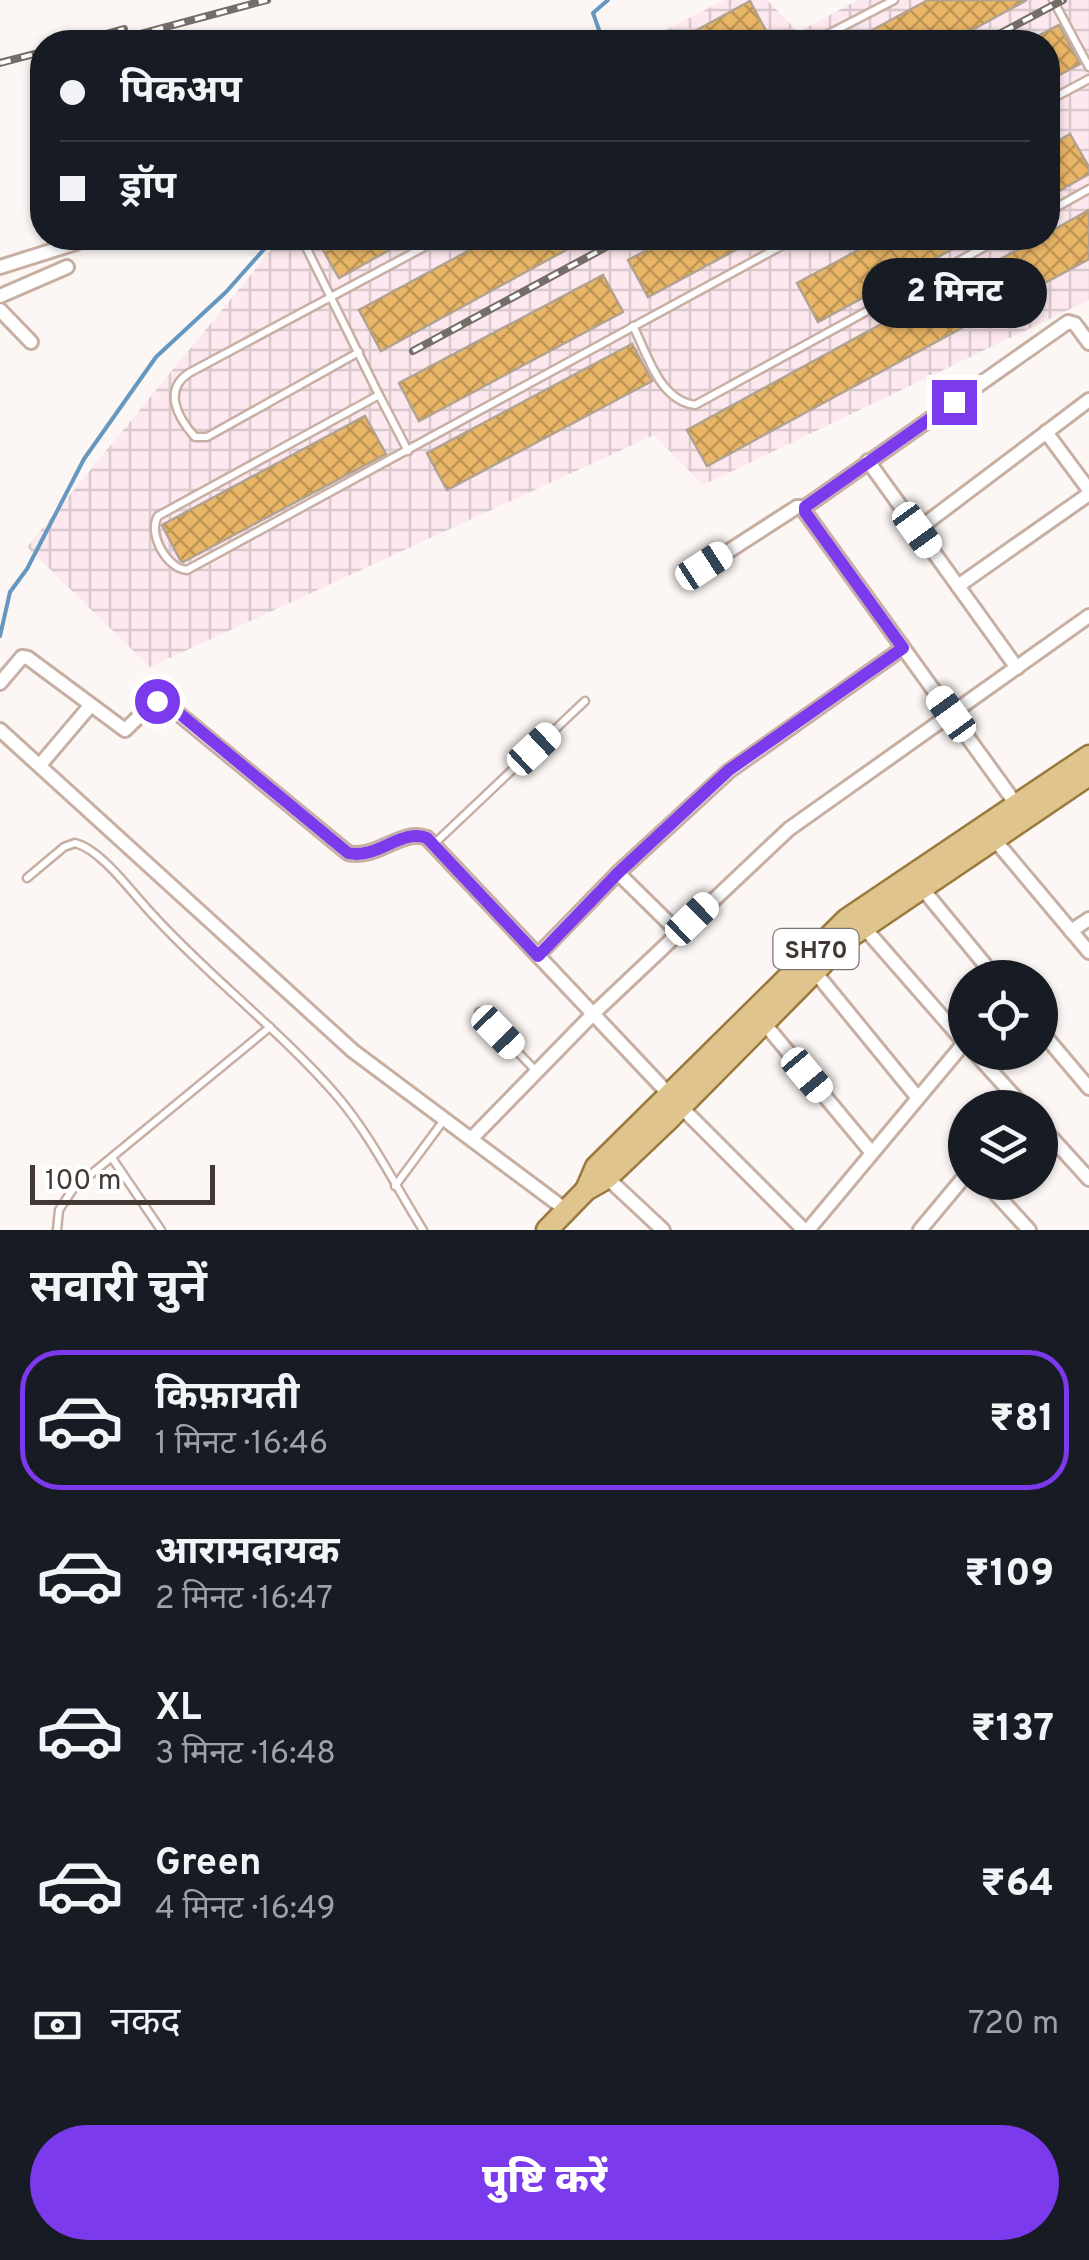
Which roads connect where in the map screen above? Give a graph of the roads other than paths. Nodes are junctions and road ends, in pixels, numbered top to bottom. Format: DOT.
graph roads {
  1 [pos="894,0"];
  2 [pos="1054,0"];
  3 [pos="835,30"];
  4 [pos="1089,67"];
  5 [pos="1089,78"];
  6 [pos="1060,94"];
  7 [pos="1089,189"];
  8 [pos="1060,205"];
  9 [pos="52,250"];
  10 [pos="308,250"];
  11 [pos="418,250"];
  12 [pos="774,250"];
  13 [pos="979,250"];
  14 [pos="0,267"];
  15 [pos="67,267"];
  16 [pos="0,296"];
  17 [pos="330,296"];
  18 [pos="0,310"];
  19 [pos="633,326"];
  20 [pos="31,342"];
  21 [pos="1089,342"];
  22 [pos="359,352"];
  23 [pos="380,394"];
  24 [pos="1089,400"];
  25 [pos="1046,432"];
  26 [pos="408,450"];
  27 [pos="868,461"];
  28 [pos="1089,492"];
  29 [pos="805,507"];
  30 [pos="917,530"];
  31 [pos="704,566"];
  32 [pos="958,586"];
  33 [pos="1089,616"];
  34 [pos="903,648"];
  35 [pos="1016,668"];
  36 [pos="0,683"];
  37 [pos="585,702"];
  38 [pos="90,706"];
  39 [pos="951,714"];
  40 [pos="0,730"];
  41 [pos="1089,756"];
  42 [pos="40,765"];
  43 [pos="1089,776"];
  44 [pos="1020,811"];
  45 [pos="994,839"];
  46 [pos="434,844"];
  47 [pos="618,873"];
  48 [pos="27,878"];
  49 [pos="921,888"];
  50 [pos="1089,919"];
  51 [pos="858,920"];
  52 [pos="678,932"];
  53 [pos="1071,932"];
  54 [pos="1089,952"];
  55 [pos="538,956"];
  56 [pos="981,960"];
  57 [pos="815,972"];
  58 [pos="479,1012"];
  59 [pos="594,1013"];
  60 [pos="764,1023"];
  61 [pos="948,1023"];
  62 [pos="270,1026"];
  63 [pos="1058,1051"];
  64 [pos="948,1062"];
  65 [pos="990,1070"];
  66 [pos="536,1071"];
  67 [pos="1089,1088"];
  68 [pos="1008,1090"];
  69 [pos="918,1098"];
  70 [pos="676,1101"];
  71 [pos="444,1120"];
  72 [pos="472,1138"];
  73 [pos="1058,1145"];
  74 [pos="872,1153"];
  75 [pos="112,1158"];
  76 [pos="602,1173"];
  77 [pos="1089,1179"];
  78 [pos="396,1186"];
  79 [pos="948,1196"];
  80 [pos="999,1200"];
  81 [pos="566,1210"];
  82 [pos="1019,1227"];
  83 [pos="57,1230"];
  84 [pos="161,1230"];
  85 [pos="423,1230"];
  86 [pos="547,1230"];
  87 [pos="663,1230"];
  88 [pos="806,1230"];
  89 [pos="920,1230"];
  1 -- 3 [label="lane"];
  2 -- 4 [label="lane"];
  5 -- 6 [label="lane"];
  7 -- 8 [label="lane"];
  9 -- 14 [label="street"];
  10 -- 17 [label="lane"];
  11 -- 17 [label="lane"];
  12 -- 19 [label="lane"];
  13 -- 19 [label="lane"];
  15 -- 16 [label="street"];
  17 -- 22 [label="lane"];
  17 -- 22 [label="lane"];
  18 -- 20 [label="street"];
  19 -- 26 [label="lane"];
  21 -- 27 [label="street"];
  22 -- 23 [label="lane"];
  23 -- 26 [label="lane"];
  23 -- 26 [label="lane"];
  24 -- 25 [label="street"];
  25 -- 28 [label="street"];
  25 -- 30 [label="street"];
  27 -- 29 [label="street"];
  27 -- 30 [label="street"];
  28 -- 32 [label="street"];
  29 -- 31 [label="street"];
  29 -- 34 [label="street"];
  30 -- 32 [label="street"];
  32 -- 35 [label="street"];
  33 -- 35 [label="street"];
  34 -- 39 [label="street"];
  34 -- 47 [label="street"];
  35 -- 39 [label="street"];
  36 -- 38 [label="street"];
  37 -- 46 [label="lane"];
  38 -- 42 [label="street"];
  38 -- 46 [label="street"];
  39 -- 44 [label="street"];
  39 -- 52 [label="street"];
  40 -- 42 [label="street"];
  41 -- 44 [label="main road, SH70"];
  42 -- 71 [label="street"];
  43 -- 44 [label="main road, SH70"];
  44 -- 45 [label="main road, SH70"];
  44 -- 51 [label="main road, SH70"];
  45 -- 49 [label="main road, SH70"];
  45 -- 53 [label="street"];
  46 -- 55 [label="street"];
  47 -- 52 [label="street"];
  47 -- 55 [label="street"];
  48 -- 62 [label="lane"];
  49 -- 51 [label="main road, SH70"];
  49 -- 56 [label="street"];
  50 -- 53 [label="street"];
  51 -- 57 [label="main road, SH70"];
  51 -- 61 [label="street"];
  51 -- 70 [label="main road, SH70"];
  52 -- 59 [label="street"];
  53 -- 54 [label="street"];
  55 -- 59 [label="street"];
  57 -- 60 [label="main road, SH70"];
  57 -- 69 [label="street"];
  58 -- 66 [label="lane"];
  59 -- 66 [label="street"];
  59 -- 70 [label="street"];
  60 -- 70 [label="main road, SH70"];
  60 -- 74 [label="street"];
  62 -- 75 [label="lane"];
  62 -- 78 [label="lane"];
  63 -- 67 [label="street"];
  64 -- 69 [label="street"];
  65 -- 68 [label="street"];
  66 -- 72 [label="street"];
  69 -- 74 [label="street"];
  70 -- 76 [label="main road, SH70"];
  70 -- 88 [label="street"];
  71 -- 72 [label="street"];
  71 -- 78 [label="lane"];
  72 -- 81 [label="street"];
  73 -- 77 [label="street"];
  74 -- 88 [label="street"];
  75 -- 83 [label="lane"];
  75 -- 84 [label="lane"];
  76 -- 81 [label="main road, SH70"];
  76 -- 87 [label="street"];
  78 -- 85 [label="lane"];
  79 -- 89 [label="street"];
  80 -- 82 [label="street"];
  81 -- 86 [label="main road, SH70"];
}
